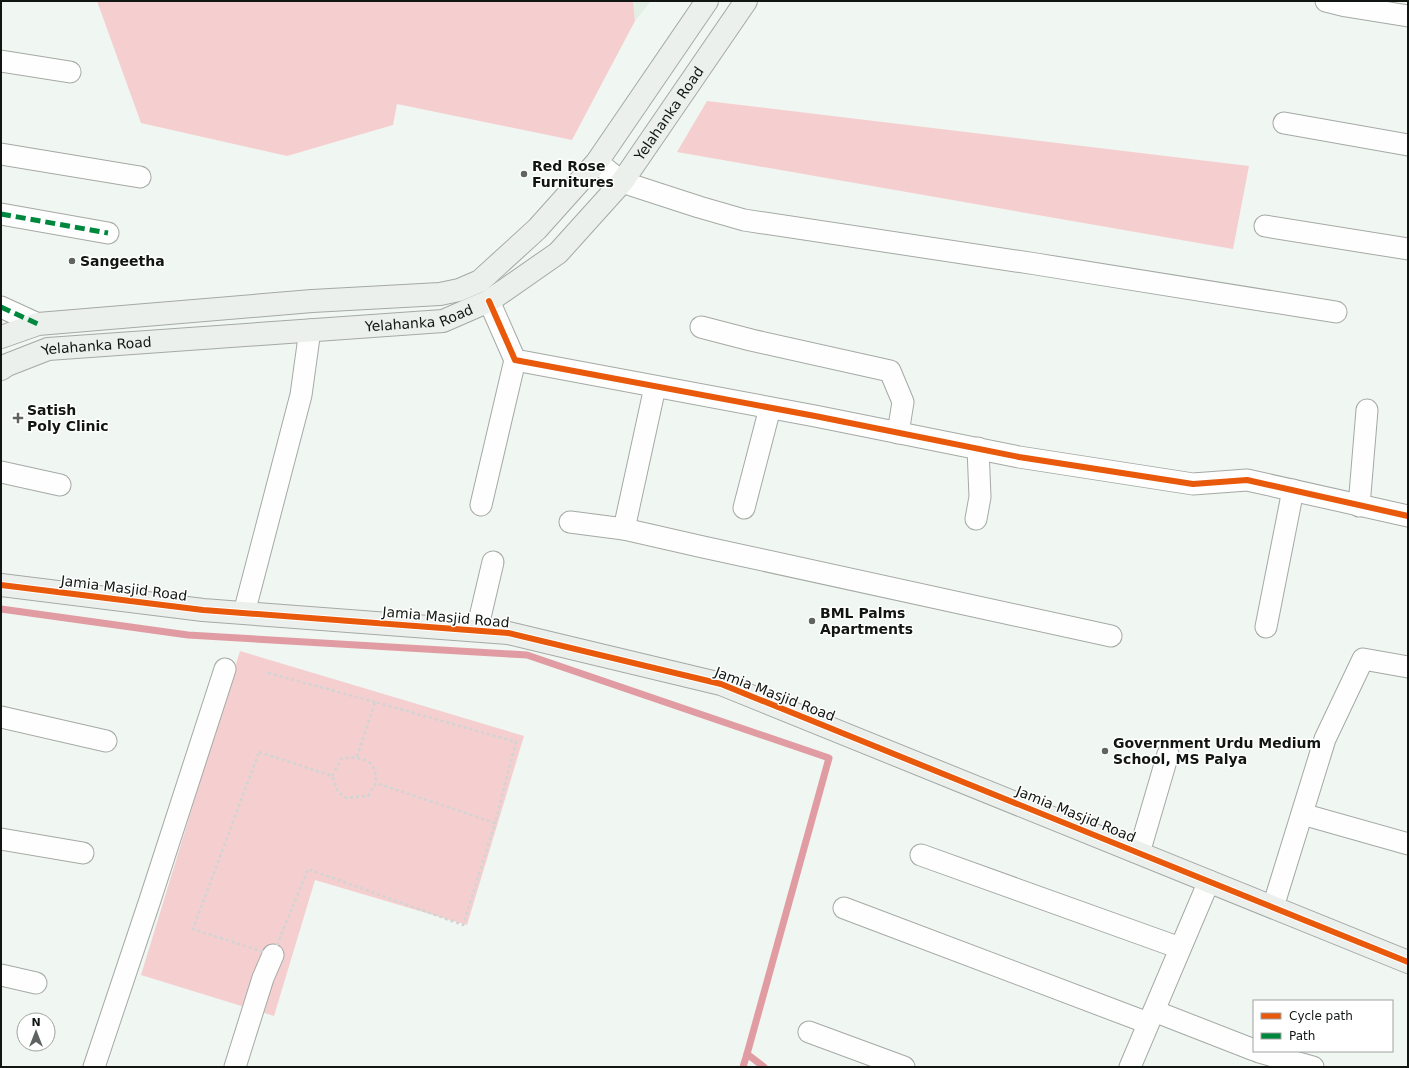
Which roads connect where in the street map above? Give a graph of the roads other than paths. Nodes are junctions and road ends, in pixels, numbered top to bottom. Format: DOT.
graph roads {
  1 [pos="707,1"];
  2 [pos="746,1"];
  3 [pos="1326,1"];
  4 [pos="1408,16"];
  5 [pos="1,61"];
  6 [pos="70,72"];
  7 [pos="1284,123"];
  8 [pos="1408,145"];
  9 [pos="1,154"];
  10 [pos="597,162"];
  11 [pos="140,177"];
  12 [pos="622,182"];
  13 [pos="1,214"];
  14 [pos="1265,226"];
  15 [pos="108,233"];
  16 [pos="1408,249"];
  17 [pos="489,301"];
  18 [pos="1,307"];
  19 [pos="1336,312"];
  20 [pos="38,324"];
  21 [pos="701,327"];
  22 [pos="310,330"];
  23 [pos="1,337"];
  24 [pos="515,360"];
  25 [pos="1,369"];
  26 [pos="655,387"];
  27 [pos="770,408"];
  28 [pos="1367,410"];
  29 [pos="898,433"];
  30 [pos="978,448"];
  31 [pos="1,472"];
  32 [pos="60,485"];
  33 [pos="1293,490"];
  34 [pos="481,505"];
  35 [pos="1359,506"];
  36 [pos="744,508"];
  37 [pos="1408,516"];
  38 [pos="976,519"];
  39 [pos="570,522"];
  40 [pos="624,529"];
  41 [pos="493,562"];
  42 [pos="1,584"];
  43 [pos="244,614"];
  44 [pos="1266,627"];
  45 [pos="477,630"];
  46 [pos="1111,636"];
  47 [pos="1408,667"];
  48 [pos="225,669"];
  49 [pos="1,717"];
  50 [pos="106,741"];
  51 [pos="1168,754"];
  52 [pos="1302,814"];
  53 [pos="1,839"];
  54 [pos="1408,844"];
  55 [pos="83,853"];
  56 [pos="1139,853"];
  57 [pos="921,855"];
  58 [pos="1209,881"];
  59 [pos="1273,907"];
  60 [pos="844,908"];
  61 [pos="1180,948"];
  62 [pos="273,955"];
  63 [pos="1408,962"];
  64 [pos="1,975"];
  65 [pos="36,983"];
  66 [pos="1151,1017"];
  67 [pos="809,1032"];
  68 [pos="1256,1055"];
  69 [pos="94,1067"];
  70 [pos="235,1067"];
  71 [pos="904,1067"];
  72 [pos="1130,1067"];
  73 [pos="1313,1067"];
  1 -- 10 [label="main road, Yelahanka Road"];
  2 -- 12 [label="main road, Yelahanka Road"];
  3 -- 4 [label="street"];
  5 -- 6 [label="street"];
  7 -- 8 [label="street"];
  9 -- 11 [label="street"];
  10 -- 12 [label="street"];
  10 -- 20 [label="main road, Yelahanka Road"];
  12 -- 17 [label="main road, Yelahanka Road"];
  12 -- 19 [label="street"];
  13 -- 15 [label="street"];
  14 -- 16 [label="street"];
  17 -- 22 [label="main road, Yelahanka Road"];
  17 -- 24 [label="street"];
  18 -- 20 [label="street"];
  20 -- 23 [label="main road, Yelahanka Road"];
  21 -- 29 [label="street"];
  22 -- 25 [label="main road, Yelahanka Road"];
  22 -- 43 [label="street"];
  24 -- 26 [label="street"];
  24 -- 34 [label="street"];
  26 -- 27 [label="street"];
  26 -- 40 [label="street"];
  27 -- 29 [label="street"];
  27 -- 36 [label="street"];
  28 -- 35 [label="street"];
  29 -- 30 [label="street"];
  30 -- 33 [label="street"];
  30 -- 38 [label="street"];
  31 -- 32 [label="street"];
  33 -- 35 [label="street"];
  33 -- 44 [label="street"];
  35 -- 37 [label="street"];
  39 -- 40 [label="street"];
  40 -- 46 [label="street"];
  41 -- 45 [label="street"];
  42 -- 43 [label="main road, Jamia Masjid Road"];
  43 -- 45 [label="main road, Jamia Masjid Road"];
  45 -- 56 [label="main road, Jamia Masjid Road"];
  47 -- 52 [label="street"];
  48 -- 69 [label="street"];
  49 -- 50 [label="street"];
  51 -- 56 [label="street"];
  52 -- 54 [label="street"];
  52 -- 59 [label="street"];
  53 -- 55 [label="street"];
  56 -- 58 [label="main road, Jamia Masjid Road"];
  57 -- 61 [label="street"];
  58 -- 59 [label="main road, Jamia Masjid Road"];
  58 -- 61 [label="street"];
  59 -- 63 [label="main road, Jamia Masjid Road"];
  60 -- 66 [label="street"];
  61 -- 66 [label="street"];
  62 -- 70 [label="street"];
  64 -- 65 [label="street"];
  66 -- 68 [label="street"];
  66 -- 72 [label="street"];
  67 -- 71 [label="street"];
  68 -- 73 [label="street"];
}
